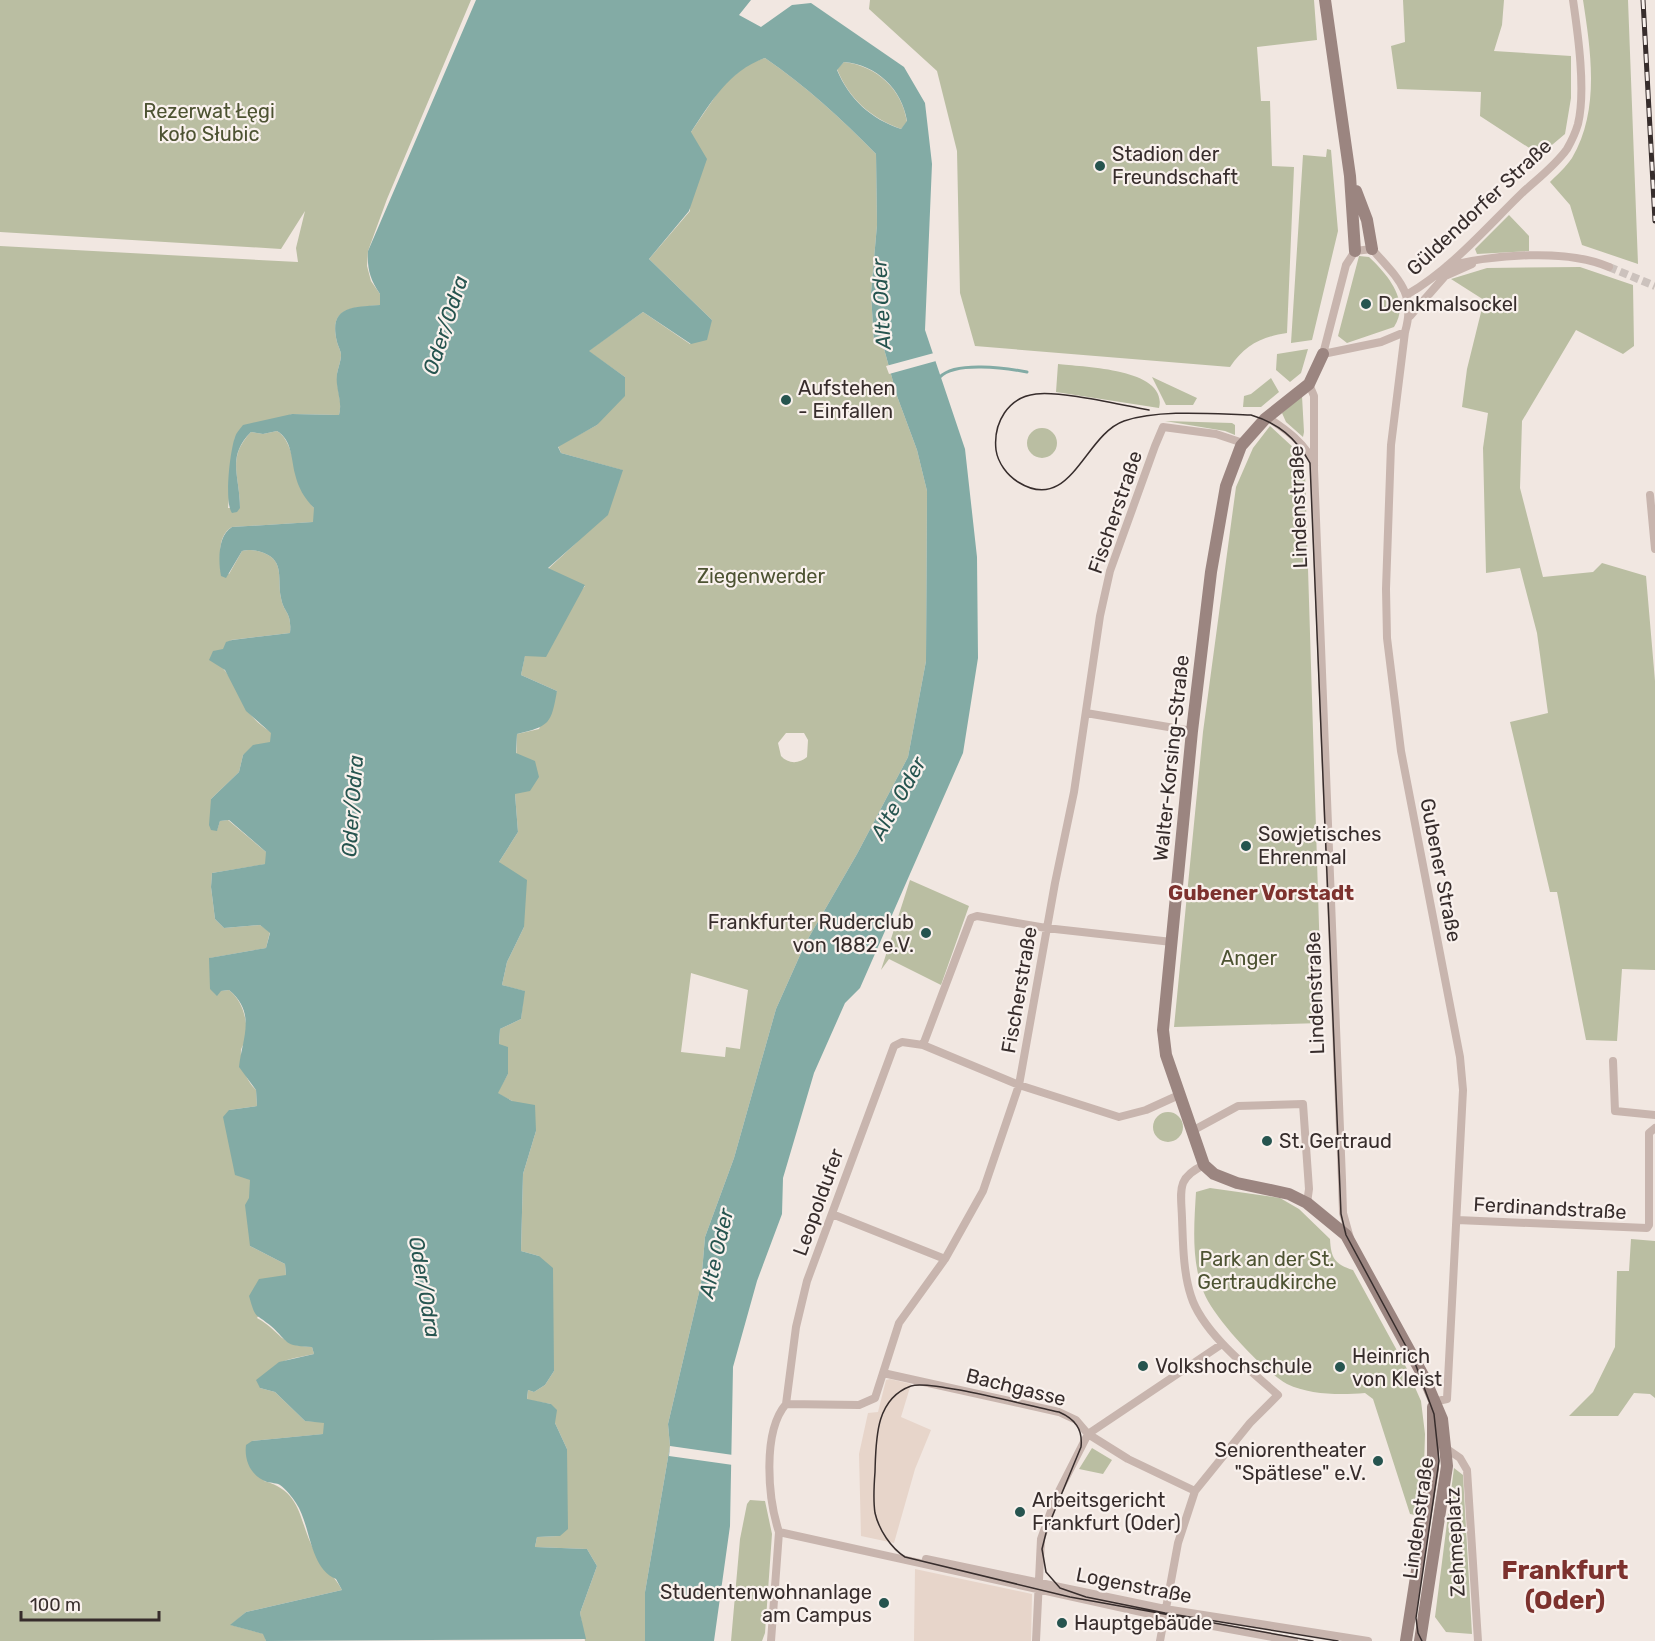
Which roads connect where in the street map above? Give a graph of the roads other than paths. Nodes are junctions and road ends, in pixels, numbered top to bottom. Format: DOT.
graph roads {
  1 [pos="1325,0"];
  2 [pos="1573,0"];
  3 [pos="1350,176"];
  4 [pos="1372,249"];
  5 [pos="1354,251"];
  6 [pos="1486,259"];
  7 [pos="1444,266"];
  8 [pos="1609,267"];
  9 [pos="1408,294"];
  10 [pos="1410,316"];
  11 [pos="1405,332"];
  12 [pos="1323,354"];
  13 [pos="1309,384"];
  14 [pos="1267,417"];
  15 [pos="1244,443"];
  16 [pos="1314,469"];
  17 [pos="1650,495"];
  18 [pos="1655,549"];
  19 [pos="1086,713"];
  20 [pos="1192,730"];
  21 [pos="1046,928"];
  22 [pos="1172,942"];
  23 [pos="923,1045"];
  24 [pos="1613,1061"];
  25 [pos="1019,1085"];
  26 [pos="1179,1095"];
  27 [pos="1655,1115"];
  28 [pos="1655,1128"];
  29 [pos="1192,1131"];
  30 [pos="1204,1165"];
  31 [pos="1307,1203"];
  32 [pos="832,1214"];
  33 [pos="1457,1220"];
  34 [pos="1351,1241"];
  35 [pos="945,1259"];
  36 [pos="1222,1344"];
  37 [pos="883,1372"];
  38 [pos="1433,1402"];
  39 [pos="786,1404"];
  40 [pos="1088,1434"];
  41 [pos="1447,1449"];
  42 [pos="1195,1491"];
  43 [pos="778,1532"];
  44 [pos="1038,1586"];
  45 [pos="1165,1613"];
  46 [pos="771,1641"];
  47 [pos="1036,1641"];
  48 [pos="1160,1641"];
  49 [pos="1294,1641"];
  50 [pos="1368,1641"];
  51 [pos="1406,1641"];
  52 [pos="1420,1641"];
  53 [pos="1478,1641"];
  1 -- 3 [label="street"];
  2 -- 7 [label="street, Güldendorfer Straße"];
  3 -- 4 [label="street"];
  3 -- 5 [label="street"];
  4 -- 5 [label="street"];
  4 -- 9 [label="street"];
  5 -- 12 [label="street"];
  6 -- 7 [label="street"];
  6 -- 8 [label="street"];
  6 -- 10 [label="street"];
  7 -- 9 [label="street, Güldendorfer Straße"];
  9 -- 10 [label="street"];
  10 -- 11 [label="street, Gubener Straße"];
  11 -- 12 [label="street"];
  11 -- 33 [label="street, Gubener Straße"];
  12 -- 13 [label="street"];
  13 -- 14 [label="street, Walter-Korsing-Straße"];
  13 -- 16 [label="street, Lindenstraße"];
  14 -- 15 [label="street, Walter-Korsing-Straße"];
  14 -- 16 [label="street"];
  15 -- 19 [label="street, Fischerstraße"];
  15 -- 20 [label="street, Walter-Korsing-Straße"];
  16 -- 34 [label="street, Lindenstraße"];
  17 -- 18 [label="street"];
  19 -- 20 [label="street"];
  19 -- 21 [label="street, Fischerstraße"];
  20 -- 22 [label="street, Walter-Korsing-Straße"];
  21 -- 22 [label="street"];
  21 -- 23 [label="street"];
  21 -- 25 [label="street, Fischerstraße"];
  22 -- 26 [label="street, Walter-Korsing-Straße"];
  23 -- 25 [label="street"];
  23 -- 32 [label="street, Leopoldufer"];
  24 -- 27 [label="street"];
  25 -- 26 [label="street"];
  25 -- 35 [label="street, Fischerstraße"];
  26 -- 29 [label="street, Walter-Korsing-Straße"];
  28 -- 33 [label="street, Ferdinandstraße"];
  29 -- 30 [label="street, Walter-Korsing-Straße"];
  29 -- 31 [label="street"];
  30 -- 31 [label="street"];
  30 -- 36 [label="street"];
  31 -- 34 [label="street"];
  32 -- 35 [label="street"];
  32 -- 39 [label="street, Leopoldufer"];
  33 -- 38 [label="street, Gubener Straße"];
  34 -- 38 [label="street, Lindenstraße"];
  35 -- 37 [label="street, Fischerstraße"];
  36 -- 40 [label="street"];
  36 -- 42 [label="street"];
  37 -- 39 [label="street, Fischerstraße"];
  37 -- 40 [label="street, Bachgasse"];
  38 -- 41 [label="street, Lindenstraße"];
  38 -- 51 [label="street, Lindenstraße"];
  39 -- 43 [label="street"];
  40 -- 42 [label="street, Bachgasse"];
  40 -- 44 [label="street"];
  41 -- 52 [label="street, Lindenstraße"];
  41 -- 53 [label="street, Zehmeplatz"];
  42 -- 45 [label="street"];
  43 -- 44 [label="street, Logenstraße"];
  43 -- 46 [label="street"];
  44 -- 45 [label="street, Logenstraße"];
  44 -- 47 [label="street"];
  45 -- 48 [label="street"];
  45 -- 49 [label="street, Logenstraße"];
  45 -- 50 [label="street, Logenstraße"];
}
